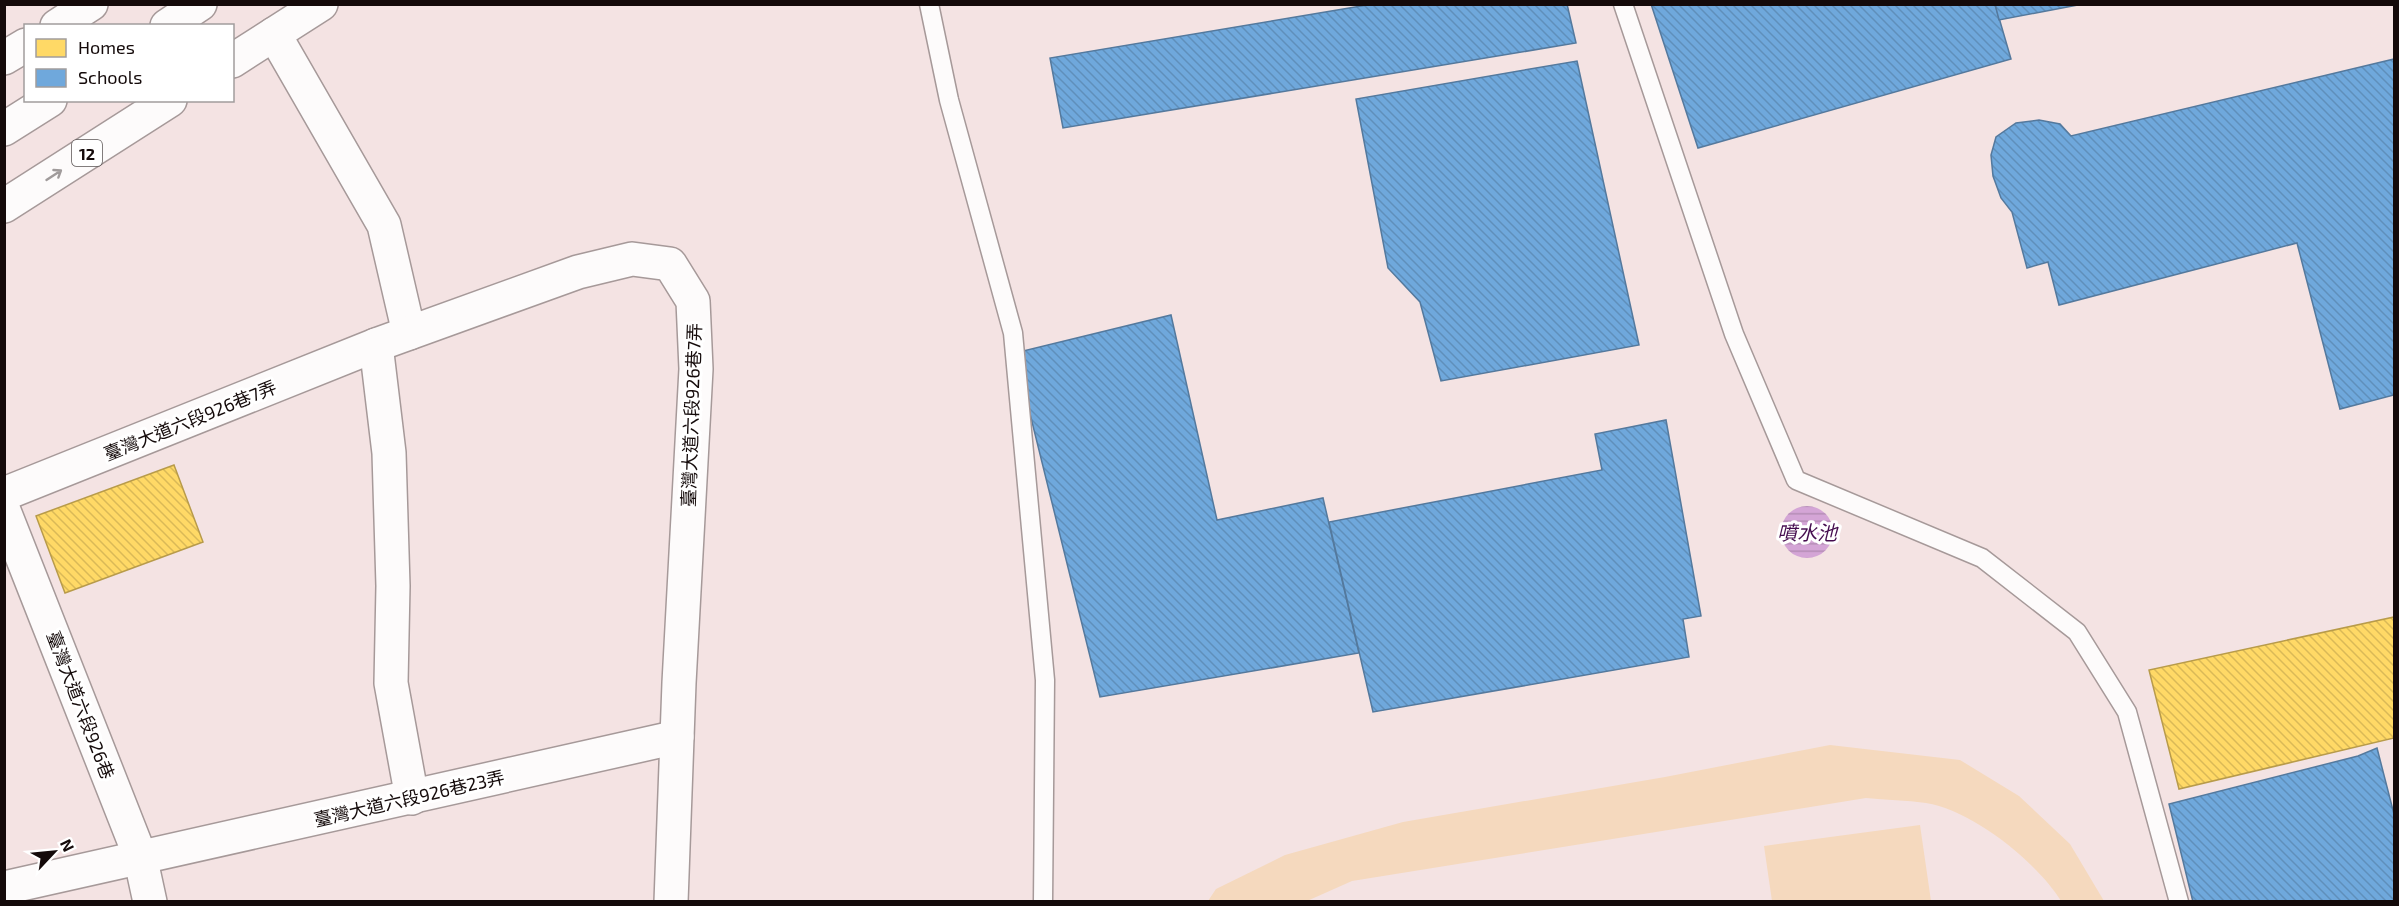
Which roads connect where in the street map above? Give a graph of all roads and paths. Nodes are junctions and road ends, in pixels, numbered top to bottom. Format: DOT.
graph roads {
  1 [pos="91,4"];
  2 [pos="200,4"];
  3 [pos="321,4"];
  4 [pos="929,4"];
  5 [pos="1623,4"];
  6 [pos="60,24"];
  7 [pos="170,24"];
  8 [pos="274,34"];
  9 [pos="24,46"];
  10 [pos="4,58"];
  11 [pos="234,60"];
  12 [pos="47,102"];
  13 [pos="167,102"];
  14 [pos="4,129"];
  15 [pos="4,206"];
  16 [pos="409,333"];
  17 [pos="376,345"];
  18 [pos="4,494"];
  19 [pos="4,511"];
  20 [pos="677,737"];
  21 [pos="412,798"];
  22 [pos="140,856"];
  23 [pos="4,888"];
  24 [pos="150,902"];
  25 [pos="671,902"];
  26 [pos="1043,902"];
  27 [pos="2179,902"];
  1 -- 6 [label="street"];
  2 -- 7 [label="street"];
  3 -- 8 [label="street"];
  4 -- 26 [label="lane"];
  5 -- 27 [label="lane"];
  8 -- 11 [label="street"];
  8 -- 16 [label="street"];
  9 -- 10 [label="street"];
  12 -- 14 [label="street"];
  15 -- 13 [label="street, 12, one-way"];
  16 -- 17 [label="street, 臺灣大道六段926巷7弄"];
  16 -- 20 [label="street, 臺灣大道六段926巷7弄"];
  17 -- 18 [label="street, 臺灣大道六段926巷7弄"];
  17 -- 21 [label="street"];
  19 -- 22 [label="street, 臺灣大道六段926巷"];
  20 -- 21 [label="street, 臺灣大道六段926巷23弄"];
  20 -- 25 [label="street"];
  21 -- 22 [label="street, 臺灣大道六段926巷23弄"];
  22 -- 23 [label="street, 臺灣大道六段926巷23弄"];
  22 -- 24 [label="street, 臺灣大道六段926巷"];
}
